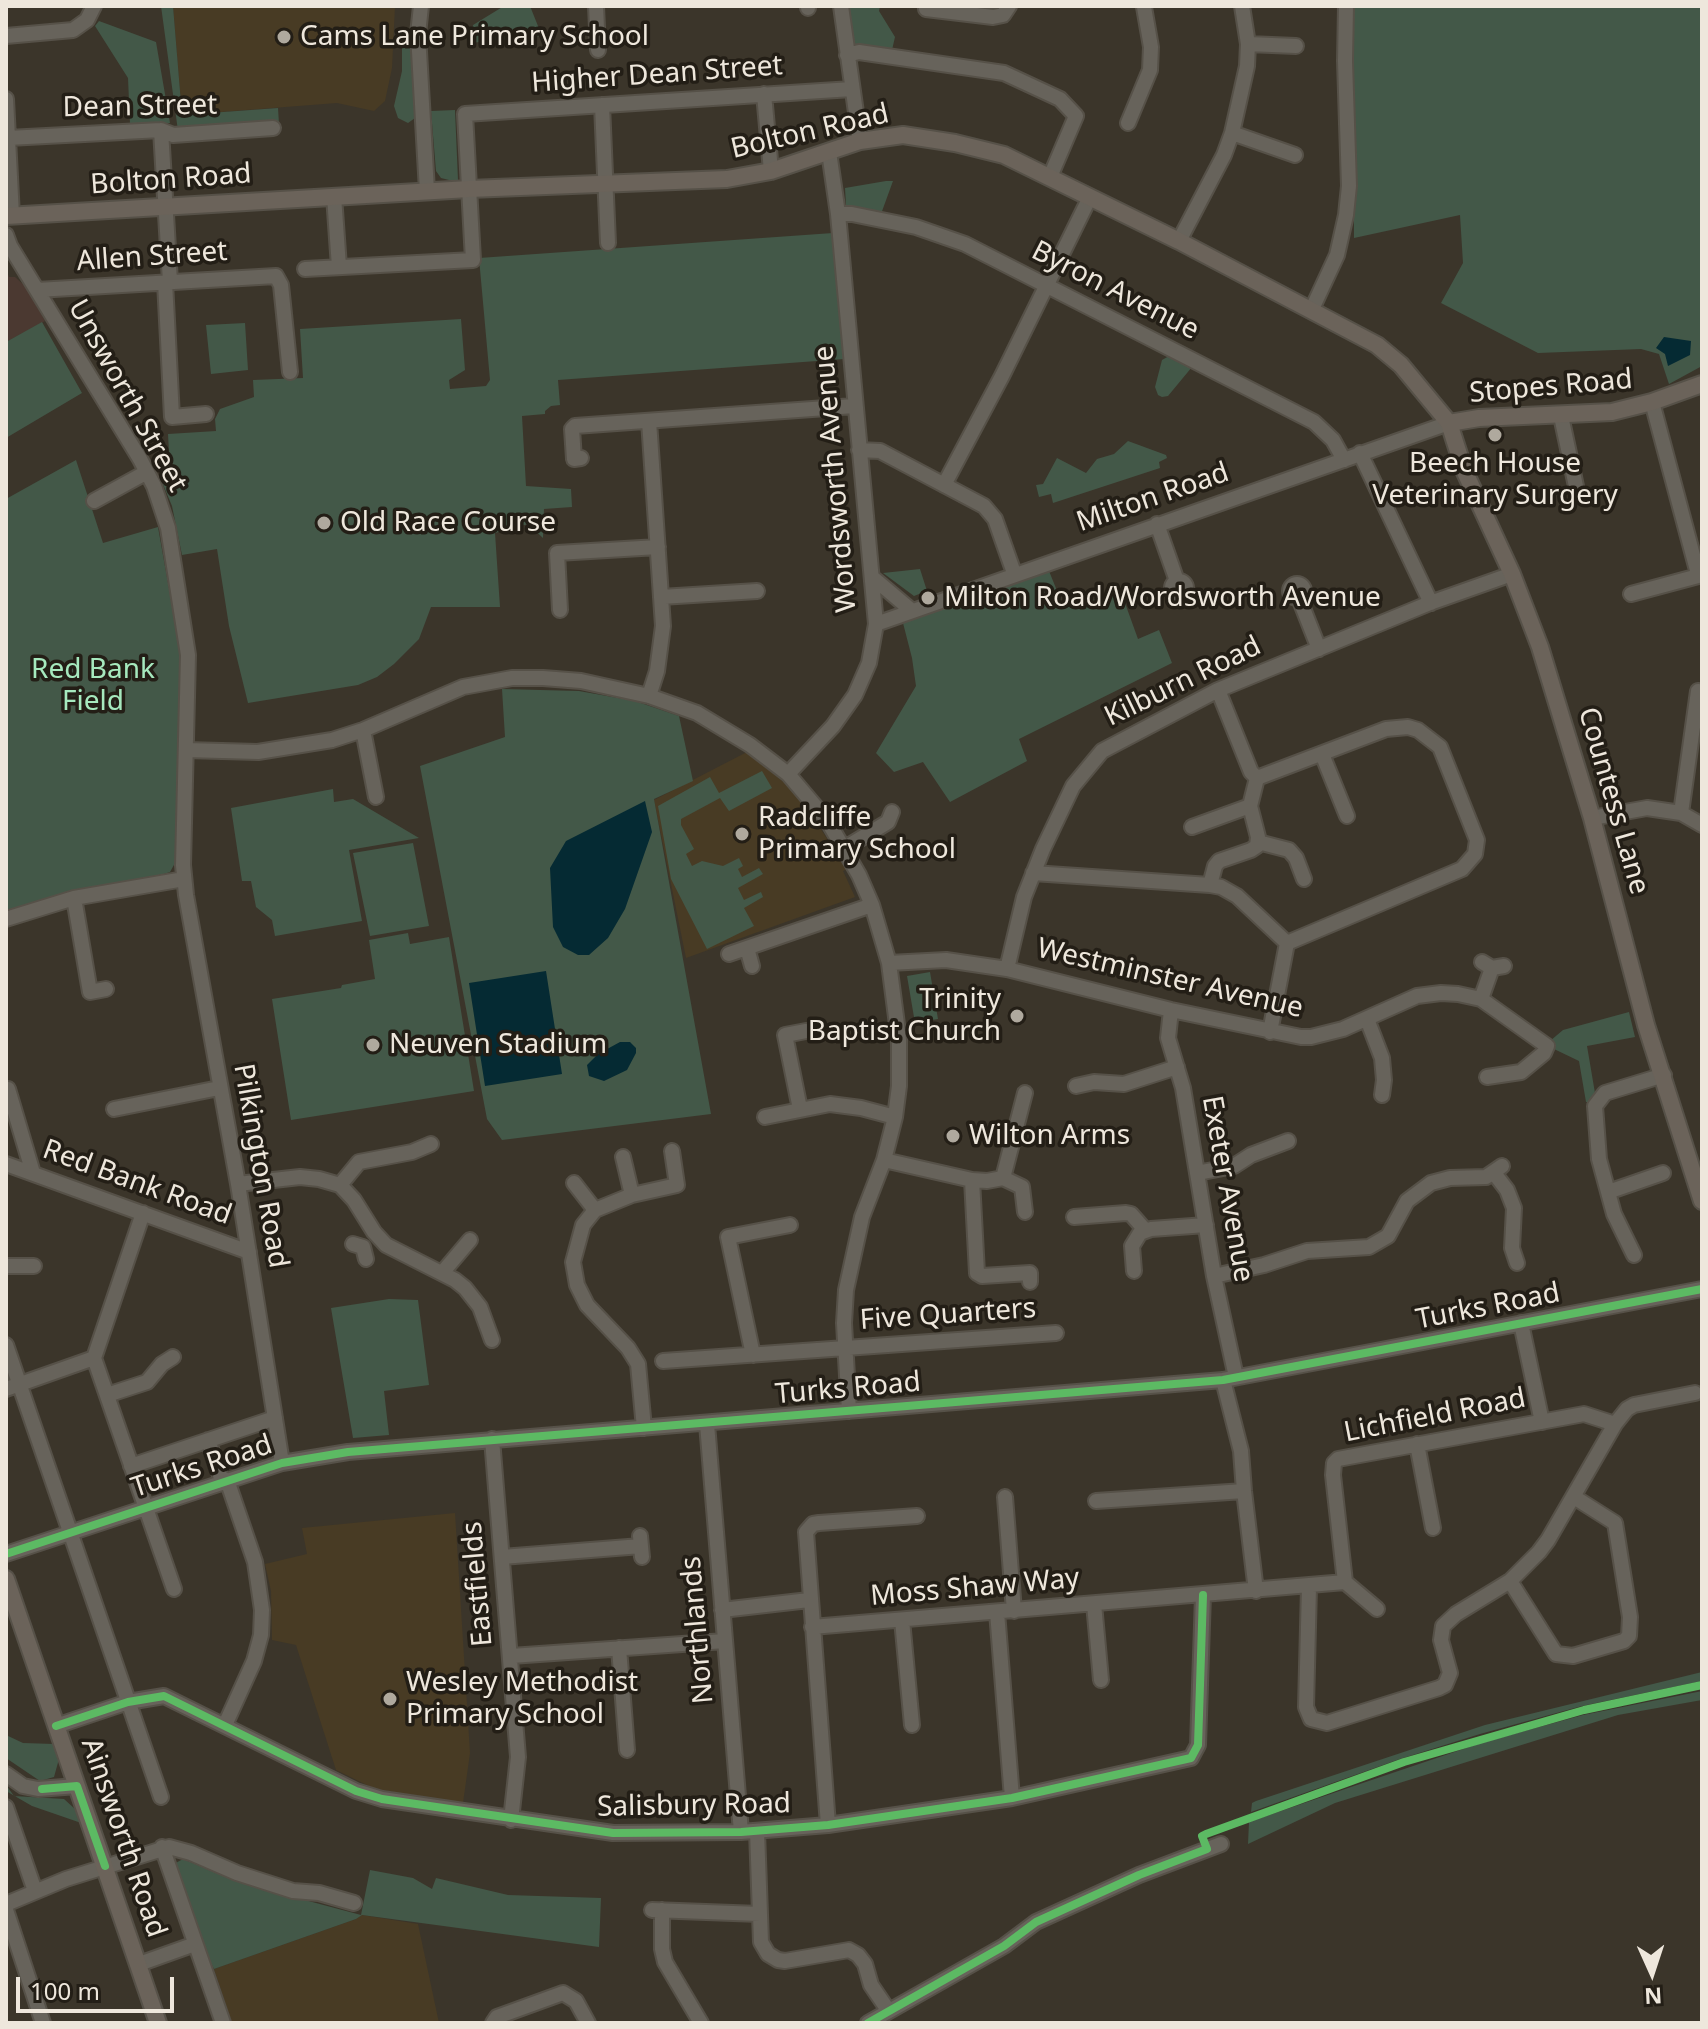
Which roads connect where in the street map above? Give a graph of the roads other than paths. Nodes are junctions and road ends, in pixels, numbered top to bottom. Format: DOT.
graph roads {
  1 [pos="94,6"];
  2 [pos="596,6"];
  3 [pos="841,6"];
  4 [pos="1009,6"];
  5 [pos="1135,6"];
  6 [pos="1146,6"];
  7 [pos="1242,6"];
  8 [pos="1346,6"];
  9 [pos="418,7"];
  10 [pos="933,8"];
  11 [pos="6,36"];
  12 [pos="1248,44"];
  13 [pos="1296,45"];
  14 [pos="598,50"];
  15 [pos="847,55"];
  16 [pos="852,89"];
  17 [pos="764,94"];
  18 [pos="6,99"];
  19 [pos="602,105"];
  20 [pos="1133,119"];
  21 [pos="273,128"];
  22 [pos="161,130"];
  23 [pos="1232,133"];
  24 [pos="8,138"];
  25 [pos="860,141"];
  26 [pos="1289,149"];
  27 [pos="829,152"];
  28 [pos="771,171"];
  29 [pos="1050,177"];
  30 [pos="605,184"];
  31 [pos="469,189"];
  32 [pos="427,191"];
  33 [pos="334,196"];
  34 [pos="1090,197"];
  35 [pos="165,207"];
  36 [pos="838,214"];
  37 [pos="9,216"];
  38 [pos="6,235"];
  39 [pos="1179,241"];
  40 [pos="608,243"];
  41 [pos="339,267"];
  42 [pos="305,269"];
  43 [pos="167,282"];
  44 [pos="1047,285"];
  45 [pos="37,290"];
  46 [pos="1312,309"];
  47 [pos="292,365"];
  48 [pos="1702,384"];
  49 [pos="1652,402"];
  50 [pos="854,406"];
  51 [pos="206,414"];
  52 [pos="1561,416"];
  53 [pos="649,421"];
  54 [pos="1449,423"];
  55 [pos="859,450"];
  56 [pos="1360,453"];
  57 [pos="581,458"];
  58 [pos="1344,460"];
  59 [pos="147,472"];
  60 [pos="944,485"];
  61 [pos="1577,491"];
  62 [pos="94,501"];
  63 [pos="1157,524"];
  64 [pos="658,547"];
  65 [pos="1014,573"];
  66 [pos="1512,574"];
  67 [pos="1700,575"];
  68 [pos="872,577"];
  69 [pos="1177,581"];
  70 [pos="757,591"];
  71 [pos="1631,595"];
  72 [pos="661,597"];
  73 [pos="1299,598"];
  74 [pos="1431,603"];
  75 [pos="560,610"];
  76 [pos="911,610"];
  77 [pos="876,624"];
  78 [pos="1319,649"];
  79 [pos="1218,690"];
  80 [pos="1697,691"];
  81 [pos="649,696"];
  82 [pos="363,730"];
  83 [pos="186,750"];
  84 [pos="1322,754"];
  85 [pos="788,774"];
  86 [pos="1257,778"];
  87 [pos="376,797"];
  88 [pos="1250,806"];
  89 [pos="892,812"];
  90 [pos="1681,813"];
  91 [pos="1347,816"];
  92 [pos="1592,818"];
  93 [pos="1702,825"];
  94 [pos="1192,827"];
  95 [pos="1258,842"];
  96 [pos="845,848"];
  97 [pos="1033,873"];
  98 [pos="184,879"];
  99 [pos="1304,879"];
  100 [pos="1210,885"];
  101 [pos="74,898"];
  102 [pos="872,905"];
  103 [pos="6,919"];
  104 [pos="1287,943"];
  105 [pos="747,948"];
  106 [pos="729,954"];
  107 [pos="889,963"];
  108 [pos="752,966"];
  109 [pos="1492,966"];
  110 [pos="1007,969"];
  111 [pos="106,989"];
  112 [pos="1481,999"];
  113 [pos="1171,1010"];
  114 [pos="1367,1019"];
  115 [pos="806,1031"];
  116 [pos="1270,1032"];
  117 [pos="1177,1067"];
  118 [pos="1485,1075"];
  119 [pos="1664,1075"];
  120 [pos="1074,1087"];
  121 [pos="219,1088"];
  122 [pos="8,1089"];
  123 [pos="1025,1093"];
  124 [pos="1381,1096"];
  125 [pos="114,1109"];
  126 [pos="800,1109"];
  127 [pos="765,1117"];
  128 [pos="895,1117"];
  129 [pos="1289,1140"];
  130 [pos="433,1141"];
  131 [pos="672,1151"];
  132 [pos="623,1157"];
  133 [pos="884,1160"];
  134 [pos="6,1164"];
  135 [pos="33,1173"];
  136 [pos="1197,1173"];
  137 [pos="1663,1173"];
  138 [pos="1003,1178"];
  139 [pos="972,1180"];
  140 [pos="574,1183"];
  141 [pos="238,1184"];
  142 [pos="340,1185"];
  143 [pos="1608,1192"];
  144 [pos="632,1195"];
  145 [pos="1702,1201"];
  146 [pos="595,1210"];
  147 [pos="1025,1212"];
  148 [pos="143,1213"];
  149 [pos="1074,1217"];
  150 [pos="790,1225"];
  151 [pos="1206,1225"];
  152 [pos="1145,1230"];
  153 [pos="378,1236"];
  154 [pos="470,1240"];
  155 [pos="1627,1248"];
  156 [pos="360,1250"];
  157 [pos="249,1252"];
  158 [pos="1511,1259"];
  159 [pos="6,1266"];
  160 [pos="34,1266"];
  161 [pos="1134,1271"];
  162 [pos="442,1273"];
  163 [pos="1214,1276"];
  164 [pos="1030,1282"];
  165 [pos="1702,1289"];
  166 [pos="1521,1323"];
  167 [pos="1056,1333"];
  168 [pos="472,1336"];
  169 [pos="6,1345"];
  170 [pos="844,1349"];
  171 [pos="753,1355"];
  172 [pos="173,1357"];
  173 [pos="94,1358"];
  174 [pos="663,1361"];
  175 [pos="1230,1379"];
  176 [pos="13,1387"];
  177 [pos="1695,1393"];
  178 [pos="107,1395"];
  179 [pos="849,1411"];
  180 [pos="275,1418"];
  181 [pos="1542,1422"];
  182 [pos="707,1424"];
  183 [pos="1615,1424"];
  184 [pos="644,1428"];
  185 [pos="492,1439"];
  186 [pos="208,1440"];
  187 [pos="1417,1444"];
  188 [pos="282,1463"];
  189 [pos="131,1466"];
  190 [pos="224,1481"];
  191 [pos="1244,1491"];
  192 [pos="1005,1497"];
  193 [pos="1574,1497"];
  194 [pos="1096,1500"];
  195 [pos="146,1507"];
  196 [pos="917,1516"];
  197 [pos="1435,1528"];
  198 [pos="70,1532"];
  199 [pos="641,1547"];
  200 [pos="6,1554"];
  201 [pos="502,1557"];
  202 [pos="6,1579"];
  203 [pos="1510,1581"];
  204 [pos="1345,1582"];
  205 [pos="1309,1587"];
  206 [pos="174,1589"];
  207 [pos="1256,1591"];
  208 [pos="1203,1595"];
  209 [pos="809,1600"];
  210 [pos="1094,1604"];
  211 [pos="1377,1609"];
  212 [pos="722,1610"];
  213 [pos="1014,1611"];
  214 [pos="997,1612"];
  215 [pos="902,1620"];
  216 [pos="812,1627"];
  217 [pos="725,1641"];
  218 [pos="619,1648"];
  219 [pos="511,1656"];
  220 [pos="1101,1680"];
  221 [pos="128,1702"];
  222 [pos="225,1725"];
  223 [pos="912,1725"];
  224 [pos="56,1726"];
  225 [pos="627,1750"];
  226 [pos="6,1774"];
  227 [pos="77,1786"];
  228 [pos="161,1797"];
  229 [pos="1012,1798"];
  230 [pos="6,1807"];
  231 [pos="511,1820"];
  232 [pos="828,1825"];
  233 [pos="757,1831"];
  234 [pos="741,1832"];
  235 [pos="1210,1843"];
  236 [pos="162,1847"];
  237 [pos="105,1866"];
  238 [pos="35,1891"];
  239 [pos="346,1897"];
  240 [pos="6,1904"];
  241 [pos="6,1910"];
  242 [pos="760,1914"];
  243 [pos="195,1944"];
  244 [pos="139,1964"];
  245 [pos="888,2010"];
  246 [pos="43,2023"];
  247 [pos="158,2023"];
  248 [pos="223,2023"];
  249 [pos="493,2023"];
  250 [pos="588,2023"];
  251 [pos="701,2023"];
  252 [pos="868,2023"];
  1 -- 11 [label="street"];
  2 -- 14 [label="street"];
  3 -- 15 [label="street"];
  4 -- 10 [label="street"];
  5 -- 6 [label="street"];
  6 -- 20 [label="street"];
  7 -- 12 [label="street"];
  8 -- 46 [label="street"];
  9 -- 32 [label="street"];
  12 -- 13 [label="street"];
  12 -- 23 [label="street"];
  15 -- 16 [label="street"];
  15 -- 29 [label="street"];
  16 -- 17 [label="street, Higher Dean Street"];
  16 -- 25 [label="street"];
  17 -- 19 [label="street, Higher Dean Street"];
  17 -- 28 [label="street"];
  18 -- 24 [label="street"];
  19 -- 30 [label="street"];
  19 -- 31 [label="street, Higher Dean Street"];
  21 -- 22 [label="street, Dean Street"];
  22 -- 24 [label="street, Dean Street"];
  22 -- 35 [label="street"];
  23 -- 26 [label="street"];
  23 -- 39 [label="street"];
  24 -- 37 [label="street"];
  25 -- 27 [label="main road, Bolton Road"];
  25 -- 29 [label="main road, Bolton Road"];
  27 -- 28 [label="main road, Bolton Road"];
  27 -- 36 [label="street, Wordsworth Avenue"];
  28 -- 30 [label="main road, Bolton Road"];
  29 -- 34 [label="main road, Bolton Road"];
  30 -- 31 [label="main road, Bolton Road"];
  30 -- 40 [label="street"];
  31 -- 32 [label="main road, Bolton Road"];
  31 -- 41 [label="street"];
  32 -- 33 [label="main road, Bolton Road"];
  33 -- 35 [label="main road, Bolton Road"];
  33 -- 41 [label="street"];
  34 -- 39 [label="main road, Bolton Road"];
  34 -- 44 [label="street"];
  35 -- 37 [label="main road, Bolton Road"];
  35 -- 43 [label="street"];
  36 -- 44 [label="street, Byron Avenue"];
  36 -- 50 [label="street, Wordsworth Avenue"];
  38 -- 45 [label="street, Unsworth Street"];
  39 -- 46 [label="main road, Bolton Road"];
  41 -- 42 [label="street"];
  43 -- 45 [label="street, Allen Street"];
  43 -- 47 [label="street, Allen Street"];
  43 -- 51 [label="street"];
  44 -- 58 [label="street, Byron Avenue"];
  44 -- 60 [label="street"];
  45 -- 59 [label="street, Unsworth Street"];
  46 -- 54 [label="main road, Bolton Road"];
  48 -- 49 [label="main road, Stopes Road"];
  49 -- 52 [label="main road, Stopes Road"];
  49 -- 67 [label="street"];
  50 -- 53 [label="street"];
  50 -- 55 [label="street, Wordsworth Avenue"];
  52 -- 54 [label="main road, Stopes Road"];
  52 -- 61 [label="street"];
  53 -- 57 [label="street"];
  53 -- 64 [label="street"];
  54 -- 56 [label="street, Milton Road"];
  54 -- 66 [label="main road, Countess Lane"];
  55 -- 60 [label="street"];
  55 -- 68 [label="street, Wordsworth Avenue"];
  56 -- 58 [label="street, Milton Road"];
  56 -- 74 [label="street"];
  58 -- 63 [label="street, Milton Road"];
  59 -- 62 [label="street"];
  59 -- 83 [label="street, Unsworth Street"];
  60 -- 65 [label="street"];
  63 -- 65 [label="street, Milton Road"];
  63 -- 69 [label="street"];
  64 -- 72 [label="street"];
  64 -- 75 [label="street"];
  65 -- 76 [label="street, Milton Road"];
  66 -- 74 [label="street, Kilburn Road"];
  66 -- 92 [label="main road, Countess Lane"];
  67 -- 71 [label="street"];
  68 -- 76 [label="street"];
  68 -- 77 [label="street, Wordsworth Avenue"];
  70 -- 72 [label="street"];
  72 -- 81 [label="street"];
  73 -- 78 [label="street"];
  74 -- 78 [label="street, Kilburn Road"];
  76 -- 77 [label="street, Milton Road"];
  77 -- 85 [label="street, Wordsworth Avenue"];
  78 -- 79 [label="street, Kilburn Road"];
  79 -- 86 [label="street"];
  79 -- 97 [label="street, Kilburn Road"];
  80 -- 90 [label="street"];
  81 -- 82 [label="street"];
  81 -- 85 [label="street"];
  82 -- 83 [label="street"];
  82 -- 87 [label="street"];
  83 -- 98 [label="street, Unsworth Street"];
  84 -- 86 [label="street"];
  84 -- 91 [label="street"];
  84 -- 104 [label="street"];
  85 -- 96 [label="street"];
  86 -- 88 [label="street"];
  88 -- 94 [label="street"];
  88 -- 95 [label="street"];
  89 -- 96 [label="street"];
  90 -- 92 [label="street"];
  90 -- 93 [label="street"];
  92 -- 119 [label="main road, Countess Lane"];
  95 -- 99 [label="street"];
  95 -- 100 [label="street"];
  96 -- 102 [label="street"];
  97 -- 100 [label="street"];
  97 -- 110 [label="street, Kilburn Road"];
  98 -- 101 [label="street"];
  98 -- 121 [label="street, Pilkington Road"];
  100 -- 104 [label="street"];
  101 -- 103 [label="street"];
  101 -- 111 [label="street"];
  102 -- 105 [label="street"];
  102 -- 107 [label="street"];
  104 -- 116 [label="street"];
  105 -- 106 [label="street"];
  105 -- 108 [label="street"];
  107 -- 110 [label="street, Westminster Avenue"];
  107 -- 128 [label="street"];
  109 -- 112 [label="street"];
  110 -- 113 [label="street, Westminster Avenue"];
  112 -- 114 [label="street, Westminster Avenue"];
  112 -- 118 [label="street, Westminster Avenue"];
  113 -- 116 [label="street, Westminster Avenue"];
  113 -- 117 [label="street, Exeter Avenue"];
  114 -- 116 [label="street, Westminster Avenue"];
  114 -- 124 [label="street"];
  115 -- 126 [label="street"];
  117 -- 120 [label="street"];
  117 -- 136 [label="street, Exeter Avenue"];
  119 -- 143 [label="street"];
  119 -- 145 [label="main road, Countess Lane"];
  121 -- 125 [label="street"];
  121 -- 141 [label="street, Pilkington Road"];
  122 -- 135 [label="street"];
  123 -- 138 [label="street"];
  126 -- 127 [label="street"];
  126 -- 128 [label="street"];
  128 -- 133 [label="street"];
  129 -- 136 [label="street"];
  130 -- 142 [label="street"];
  131 -- 144 [label="street"];
  132 -- 144 [label="street"];
  133 -- 139 [label="street"];
  133 -- 170 [label="street"];
  134 -- 135 [label="street, Red Bank Road"];
  135 -- 148 [label="street, Red Bank Road"];
  136 -- 151 [label="street, Exeter Avenue"];
  137 -- 143 [label="street"];
  138 -- 139 [label="street"];
  138 -- 147 [label="street"];
  139 -- 164 [label="street"];
  140 -- 146 [label="street"];
  141 -- 142 [label="street"];
  141 -- 157 [label="street, Pilkington Road"];
  142 -- 153 [label="street"];
  143 -- 155 [label="street"];
  144 -- 146 [label="street"];
  146 -- 184 [label="street"];
  148 -- 157 [label="street, Red Bank Road"];
  148 -- 173 [label="street"];
  149 -- 152 [label="street"];
  150 -- 171 [label="street"];
  151 -- 152 [label="street"];
  151 -- 163 [label="street, Exeter Avenue"];
  152 -- 161 [label="street"];
  153 -- 156 [label="street"];
  153 -- 162 [label="street"];
  154 -- 162 [label="street"];
  157 -- 180 [label="street, Pilkington Road"];
  158 -- 163 [label="street"];
  159 -- 160 [label="street"];
  162 -- 168 [label="street"];
  163 -- 175 [label="street, Exeter Avenue"];
  165 -- 166 [label="street, Turks Road"];
  166 -- 175 [label="street, Turks Road"];
  166 -- 181 [label="street"];
  167 -- 170 [label="street, Five Quarters"];
  169 -- 176 [label="street"];
  170 -- 171 [label="street, Five Quarters"];
  170 -- 179 [label="street"];
  171 -- 174 [label="street, Five Quarters"];
  172 -- 178 [label="street"];
  173 -- 176 [label="street"];
  173 -- 178 [label="street"];
  175 -- 179 [label="street, Turks Road"];
  175 -- 191 [label="street, Exeter Avenue"];
  176 -- 198 [label="street"];
  177 -- 183 [label="street"];
  178 -- 189 [label="street"];
  179 -- 182 [label="street, Turks Road"];
  180 -- 186 [label="street"];
  180 -- 188 [label="street, Pilkington Road"];
  181 -- 183 [label="street, Lichfield Road"];
  181 -- 187 [label="street, Lichfield Road"];
  182 -- 184 [label="street, Turks Road"];
  182 -- 212 [label="street, Northlands"];
  183 -- 193 [label="street"];
  184 -- 185 [label="street, Turks Road"];
  185 -- 188 [label="street, Turks Road"];
  185 -- 201 [label="street, Eastfields"];
  186 -- 189 [label="street"];
  186 -- 190 [label="street"];
  187 -- 197 [label="street"];
  187 -- 204 [label="street, Lichfield Road"];
  188 -- 190 [label="street, Turks Road"];
  189 -- 195 [label="street"];
  190 -- 195 [label="street, Turks Road"];
  190 -- 222 [label="street"];
  191 -- 194 [label="street"];
  191 -- 207 [label="street, Exeter Avenue"];
  192 -- 213 [label="street"];
  193 -- 203 [label="street"];
  193 -- 203 [label="street"];
  195 -- 198 [label="street, Turks Road"];
  195 -- 206 [label="street"];
  196 -- 209 [label="street"];
  198 -- 200 [label="street, Turks Road"];
  198 -- 221 [label="street"];
  199 -- 201 [label="street"];
  201 -- 219 [label="street, Eastfields"];
  202 -- 224 [label="main road, Ainsworth Road"];
  203 -- 205 [label="street"];
  204 -- 205 [label="street, Moss Shaw Way"];
  204 -- 211 [label="street"];
  205 -- 207 [label="street, Moss Shaw Way"];
  207 -- 208 [label="street, Moss Shaw Way"];
  208 -- 210 [label="street, Moss Shaw Way"];
  208 -- 229 [label="street, Salisbury Road"];
  209 -- 212 [label="street"];
  209 -- 216 [label="street"];
  210 -- 213 [label="street, Moss Shaw Way"];
  210 -- 220 [label="street"];
  212 -- 217 [label="street, Northlands"];
  213 -- 214 [label="street, Moss Shaw Way"];
  214 -- 215 [label="street, Moss Shaw Way"];
  214 -- 229 [label="street"];
  215 -- 216 [label="street, Moss Shaw Way"];
  215 -- 223 [label="street"];
  216 -- 232 [label="street"];
  217 -- 218 [label="street"];
  217 -- 234 [label="street, Northlands"];
  218 -- 219 [label="street"];
  218 -- 225 [label="street"];
  219 -- 231 [label="street, Eastfields"];
  221 -- 222 [label="street, Salisbury Road"];
  221 -- 224 [label="street, Salisbury Road"];
  221 -- 228 [label="street"];
  222 -- 231 [label="street, Salisbury Road"];
  224 -- 227 [label="main road, Ainsworth Road"];
  226 -- 227 [label="street"];
  227 -- 237 [label="main road, Ainsworth Road"];
  229 -- 232 [label="street, Salisbury Road"];
  230 -- 238 [label="street"];
  231 -- 234 [label="street, Salisbury Road"];
  232 -- 233 [label="street, Salisbury Road"];
  233 -- 234 [label="street, Salisbury Road"];
  233 -- 242 [label="street"];
  235 -- 245 [label="street"];
  236 -- 237 [label="street"];
  236 -- 239 [label="street"];
  236 -- 243 [label="street"];
  237 -- 238 [label="street"];
  237 -- 244 [label="main road, Ainsworth Road"];
  238 -- 240 [label="street"];
  241 -- 246 [label="street"];
  242 -- 245 [label="street"];
  242 -- 251 [label="street"];
  243 -- 244 [label="street"];
  243 -- 248 [label="street"];
  244 -- 247 [label="main road, Ainsworth Road"];
  245 -- 252 [label="street"];
  249 -- 250 [label="street"];
}
